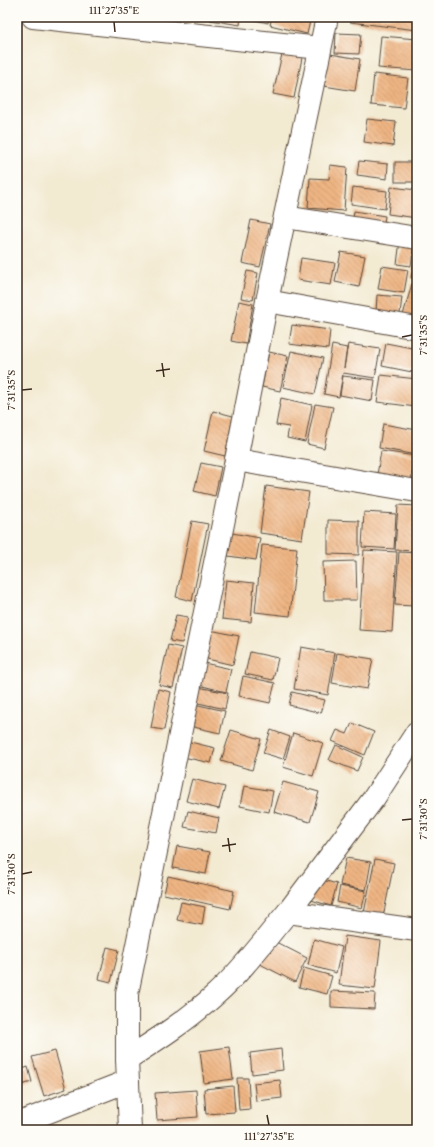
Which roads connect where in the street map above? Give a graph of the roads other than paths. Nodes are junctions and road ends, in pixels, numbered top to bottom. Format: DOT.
graph roads {
  1 [pos="33,17"];
  2 [pos="327,17"];
  3 [pos="105,21"];
  4 [pos="320,48"];
  5 [pos="285,217"];
  6 [pos="417,238"];
  7 [pos="267,302"];
  8 [pos="417,328"];
  9 [pos="236,460"];
  10 [pos="417,490"];
  11 [pos="417,732"];
  12 [pos="288,912"];
  13 [pos="417,930"];
  14 [pos="127,1059"];
  15 [pos="128,1081"];
  16 [pos="17,1124"];
  17 [pos="130,1130"];
  1 -- 3 [label="street"];
  2 -- 4 [label="street"];
  3 -- 4 [label="street"];
  4 -- 5 [label="street"];
  5 -- 6 [label="street"];
  5 -- 7 [label="street"];
  7 -- 8 [label="street"];
  7 -- 9 [label="street"];
  9 -- 10 [label="street"];
  9 -- 14 [label="street"];
  11 -- 12 [label="street"];
  12 -- 13 [label="street"];
  12 -- 14 [label="street"];
  14 -- 15 [label="street"];
  15 -- 16 [label="street"];
  15 -- 17 [label="street"];
}
